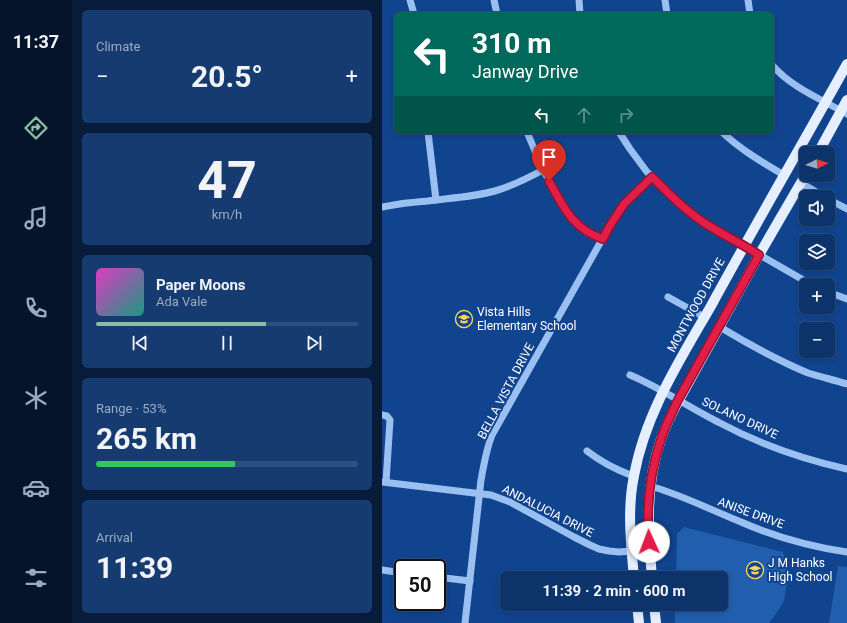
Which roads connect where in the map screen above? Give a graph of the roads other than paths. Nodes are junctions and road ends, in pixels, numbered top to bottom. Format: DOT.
graph roads {
  1 [pos="410,0"];
  2 [pos="494,0"];
  3 [pos="579,0"];
  4 [pos="665,0"];
  5 [pos="748,0"];
  6 [pos="413,12"];
  7 [pos="497,12"];
  8 [pos="580,12"];
  9 [pos="667,12"];
  10 [pos="750,12"];
  11 [pos="847,64"];
  12 [pos="774,67"];
  13 [pos="847,100"];
  14 [pos="825,103"];
  15 [pos="844,113"];
  16 [pos="428,134"];
  17 [pos="528,134"];
  18 [pos="620,134"];
  19 [pos="724,134"];
  20 [pos="823,146"];
  21 [pos="543,170"];
  22 [pos="784,175"];
  23 [pos="652,177"];
  24 [pos="801,182"];
  25 [pos="807,182"];
  26 [pos="816,190"];
  27 [pos="436,200"];
  28 [pos="835,203"];
  29 [pos="382,206"];
  30 [pos="847,209"];
  31 [pos="603,239"];
  32 [pos="744,245"];
  33 [pos="759,255"];
  34 [pos="800,278"];
  35 [pos="835,295"];
  36 [pos="668,297"];
  37 [pos="847,299"];
  38 [pos="704,317"];
  39 [pos="720,327"];
  40 [pos="630,375"];
  41 [pos="847,384"];
  42 [pos="663,391"];
  43 [pos="678,400"];
  44 [pos="382,415"];
  45 [pos="587,451"];
  46 [pos="847,468"];
  47 [pos="633,476"];
  48 [pos="384,482"];
  49 [pos="650,486"];
  50 [pos="480,493"];
  51 [pos="631,551"];
  52 [pos="847,552"];
  53 [pos="382,570"];
  54 [pos="633,571"];
  55 [pos="651,571"];
  56 [pos="394,572"];
  57 [pos="446,578"];
  58 [pos="470,580"];
  59 [pos="638,611"];
  60 [pos="655,611"];
  61 [pos="465,623"];
  62 [pos="639,623"];
  63 [pos="656,623"];
  1 -- 6 [label="street"];
  2 -- 7 [label="street"];
  3 -- 8 [label="street"];
  4 -- 9 [label="street"];
  5 -- 10 [label="street"];
  11 -- 14 [label="main road, MONTWOOD DRIVE"];
  12 -- 14 [label="street"];
  13 -- 15 [label="main road"];
  14 -- 15 [label="street"];
  14 -- 22 [label="main road, MONTWOOD DRIVE"];
  15 -- 20 [label="main road"];
  16 -- 27 [label="street"];
  17 -- 21 [label="street"];
  18 -- 23 [label="street"];
  19 -- 22 [label="street"];
  21 -- 27 [label="street"];
  21 -- 31 [label="street"];
  22 -- 32 [label="main road, MONTWOOD DRIVE"];
  23 -- 31 [label="street, BELLA VISTA DRIVE"];
  23 -- 32 [label="street"];
  24 -- 33 [label="main road"];
  25 -- 26 [label="street"];
  27 -- 29 [label="street"];
  28 -- 30 [label="street"];
  31 -- 50 [label="street, BELLA VISTA DRIVE"];
  32 -- 33 [label="street"];
  32 -- 38 [label="main road, MONTWOOD DRIVE"];
  33 -- 34 [label="street"];
  33 -- 39 [label="main road"];
  35 -- 37 [label="street"];
  36 -- 38 [label="street"];
  38 -- 42 [label="main road, MONTWOOD DRIVE"];
  39 -- 41 [label="street"];
  39 -- 43 [label="main road"];
  40 -- 42 [label="street, SOLANO DRIVE"];
  42 -- 43 [label="street, SOLANO DRIVE"];
  42 -- 47 [label="main road, MONTWOOD DRIVE"];
  43 -- 46 [label="street, SOLANO DRIVE"];
  43 -- 49 [label="main road"];
  44 -- 48 [label="street"];
  45 -- 47 [label="street"];
  47 -- 51 [label="main road, MONTWOOD DRIVE"];
  48 -- 50 [label="street, ANDALUCIA DRIVE"];
  49 -- 52 [label="street, ANISE DRIVE"];
  49 -- 55 [label="main road"];
  50 -- 51 [label="street, ANDALUCIA DRIVE"];
  50 -- 58 [label="street, BELLA VISTA DRIVE"];
  51 -- 54 [label="main road, MONTWOOD DRIVE"];
  53 -- 56 [label="street"];
  57 -- 58 [label="street"];
  58 -- 61 [label="street, BELLA VISTA DRIVE"];
  59 -- 62 [label="main road"];
  60 -- 63 [label="main road"];
}
